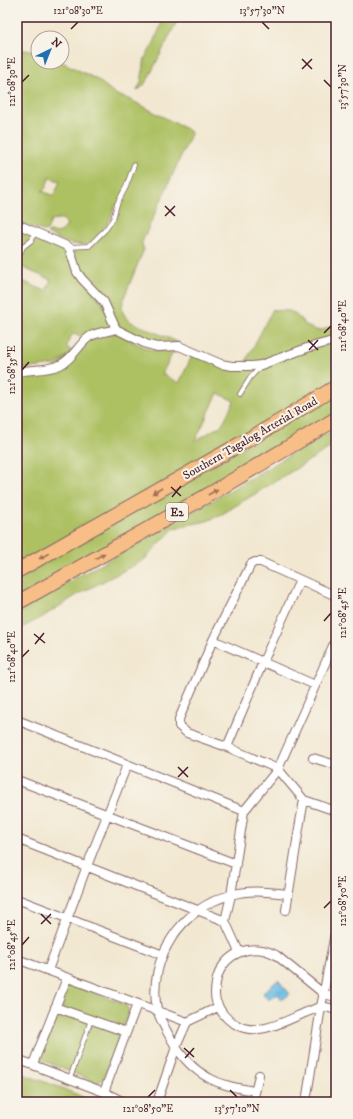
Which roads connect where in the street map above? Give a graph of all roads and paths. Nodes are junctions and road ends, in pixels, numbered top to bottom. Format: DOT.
graph roads {
  1 [pos="134,165"];
  2 [pos="17,224"];
  3 [pos="34,233"];
  4 [pos="69,247"];
  5 [pos="17,261"];
  6 [pos="116,329"];
  7 [pos="336,340"];
  8 [pos="261,365"];
  9 [pos="17,372"];
  10 [pos="336,387"];
  11 [pos="240,394"];
  12 [pos="336,419"];
  13 [pos="17,571"];
  14 [pos="300,580"];
  15 [pos="336,596"];
  16 [pos="17,603"];
  17 [pos="336,639"];
  18 [pos="213,640"];
  19 [pos="263,662"];
  20 [pos="315,685"];
  21 [pos="17,720"];
  22 [pos="226,747"];
  23 [pos="313,758"];
  24 [pos="127,765"];
  25 [pos="336,765"];
  26 [pos="278,769"];
  27 [pos="17,780"];
  28 [pos="304,800"];
  29 [pos="244,811"];
  30 [pos="336,811"];
  31 [pos="107,815"];
  32 [pos="17,839"];
  33 [pos="236,864"];
  34 [pos="87,866"];
  35 [pos="231,894"];
  36 [pos="288,894"];
  37 [pos="17,899"];
  38 [pos="199,909"];
  39 [pos="286,910"];
  40 [pos="67,919"];
  41 [pos="225,921"];
  42 [pos="336,928"];
  43 [pos="239,952"];
  44 [pos="163,956"];
  45 [pos="17,960"];
  46 [pos="48,970"];
  47 [pos="67,978"];
  48 [pos="324,994"];
  49 [pos="336,997"];
  50 [pos="137,1004"];
  51 [pos="55,1007"];
  52 [pos="218,1007"];
  53 [pos="321,1007"];
  54 [pos="157,1010"];
  55 [pos="336,1010"];
  56 [pos="91,1020"];
  57 [pos="187,1022"];
  58 [pos="126,1032"];
  59 [pos="176,1047"];
  60 [pos="17,1059"];
  61 [pos="33,1064"];
  62 [pos="259,1075"];
  63 [pos="70,1078"];
  64 [pos="255,1090"];
  65 [pos="104,1092"];
  66 [pos="124,1102"];
  67 [pos="157,1102"];
  68 [pos="253,1102"];
  69 [pos="306,1102"];
  1 -- 4 [label="lane"];
  2 -- 3 [label="street"];
  3 -- 4 [label="street"];
  3 -- 5 [label="lane"];
  4 -- 6 [label="street"];
  6 -- 8 [label="street"];
  6 -- 9 [label="street"];
  7 -- 8 [label="street"];
  8 -- 11 [label="lane"];
  10 -- 13 [label="highway, Southern Tagalog Arterial Road / E2, one-way"];
  16 -- 12 [label="highway, E2, one-way"];
  14 -- 15 [label="street"];
  14 -- 18 [label="street"];
  14 -- 19 [label="street"];
  17 -- 20 [label="street"];
  18 -- 19 [label="street"];
  18 -- 22 [label="street"];
  19 -- 20 [label="street"];
  19 -- 22 [label="street"];
  20 -- 26 [label="street"];
  21 -- 24 [label="street"];
  22 -- 26 [label="street"];
  23 -- 25 [label="street"];
  24 -- 29 [label="street"];
  24 -- 31 [label="street"];
  26 -- 28 [label="street"];
  26 -- 29 [label="street"];
  27 -- 31 [label="street"];
  28 -- 30 [label="street"];
  28 -- 36 [label="street"];
  29 -- 33 [label="street"];
  31 -- 33 [label="street"];
  31 -- 34 [label="street"];
  32 -- 34 [label="street"];
  33 -- 35 [label="street"];
  34 -- 38 [label="street"];
  34 -- 40 [label="street"];
  35 -- 36 [label="street"];
  35 -- 38 [label="street"];
  35 -- 41 [label="street"];
  36 -- 39 [label="street"];
  37 -- 40 [label="street"];
  38 -- 41 [label="street"];
  38 -- 44 [label="street"];
  40 -- 44 [label="street"];
  40 -- 46 [label="street"];
  41 -- 43 [label="street"];
  42 -- 48 [label="street"];
  43 -- 48 [label="street"];
  43 -- 52 [label="street"];
  44 -- 54 [label="street"];
  45 -- 46 [label="street"];
  46 -- 47 [label="street"];
  47 -- 50 [label="street"];
  47 -- 51 [label="street"];
  48 -- 49 [label="street"];
  48 -- 53 [label="street"];
  50 -- 54 [label="street"];
  50 -- 58 [label="street"];
  51 -- 56 [label="street"];
  51 -- 61 [label="street"];
  52 -- 53 [label="street"];
  52 -- 57 [label="street"];
  53 -- 55 [label="street"];
  53 -- 69 [label="street"];
  54 -- 57 [label="street"];
  54 -- 59 [label="street"];
  56 -- 58 [label="street"];
  56 -- 63 [label="lane"];
  57 -- 59 [label="street"];
  58 -- 65 [label="street"];
  59 -- 64 [label="street"];
  59 -- 67 [label="street"];
  60 -- 61 [label="street"];
  61 -- 63 [label="street"];
  62 -- 64 [label="street"];
  63 -- 65 [label="street"];
  64 -- 68 [label="street"];
  65 -- 66 [label="street"];
}
